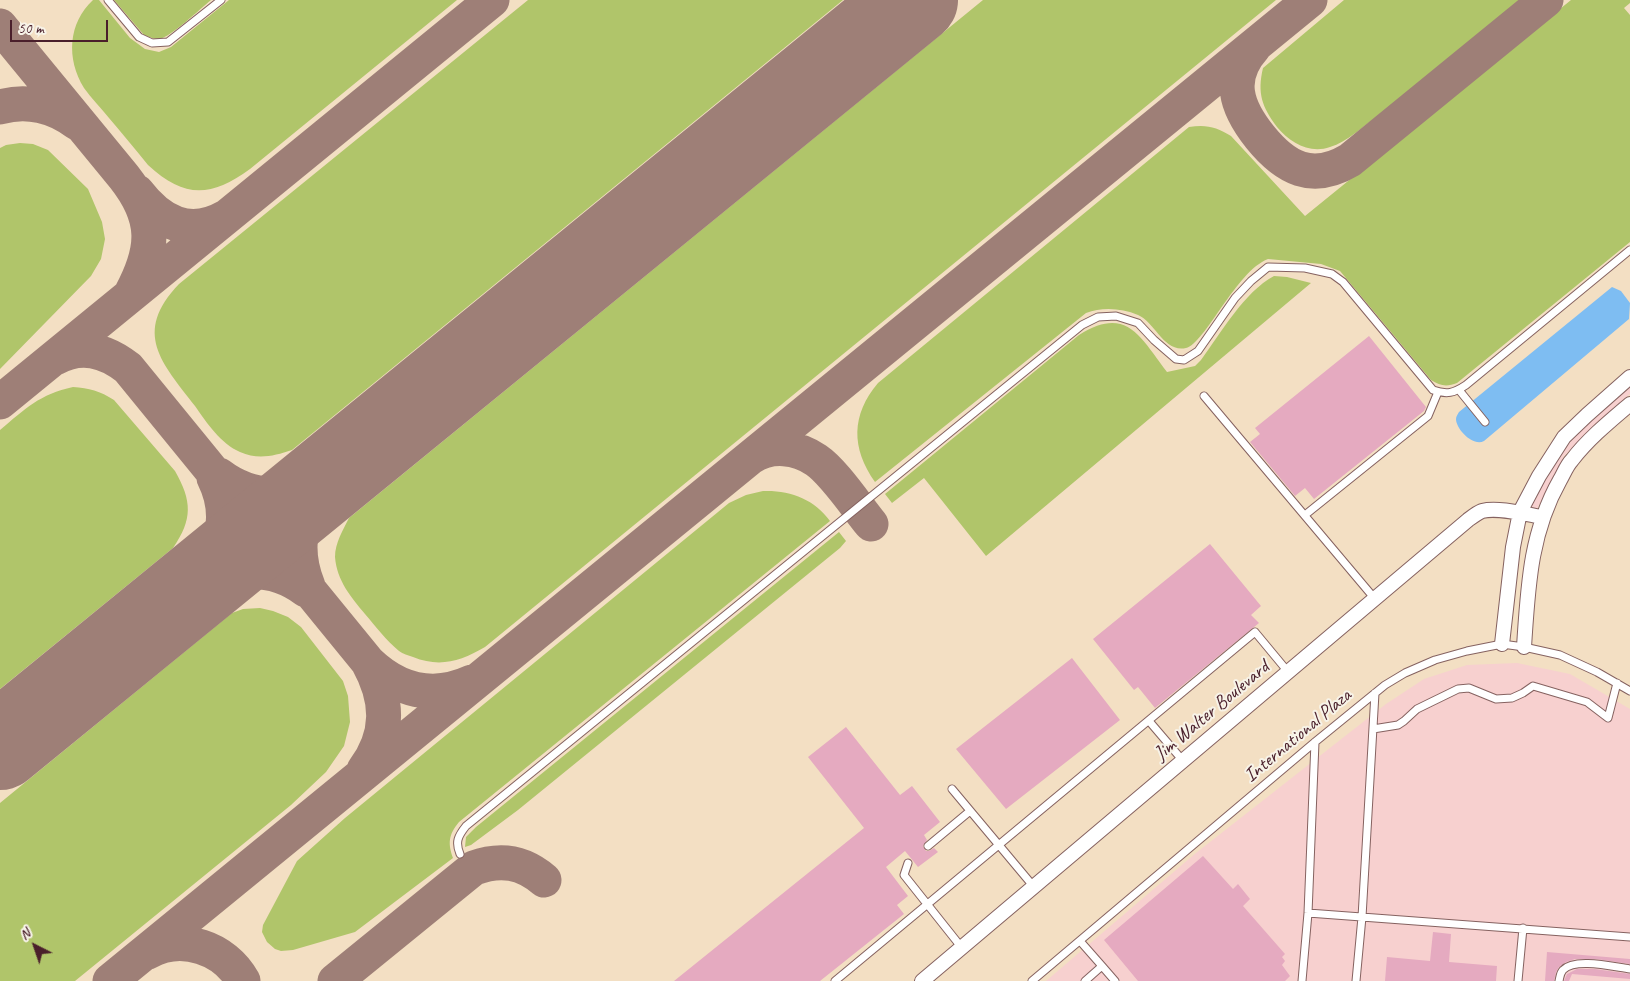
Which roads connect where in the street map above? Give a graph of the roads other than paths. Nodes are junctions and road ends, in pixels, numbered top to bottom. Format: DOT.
graph roads {
  1 [pos="108,0"];
  2 [pos="221,0"];
  3 [pos="1630,250"];
  4 [pos="1630,377"];
  5 [pos="1459,390"];
  6 [pos="1438,392"];
  7 [pos="1204,396"];
  8 [pos="1630,404"];
  9 [pos="1485,422"];
  10 [pos="1520,512"];
  11 [pos="1305,516"];
  12 [pos="1542,517"];
  13 [pos="1375,599"];
  14 [pos="1502,644"];
  15 [pos="1524,647"];
  16 [pos="1289,673"];
  17 [pos="1617,683"];
  18 [pos="1630,691"];
  19 [pos="1375,693"];
  20 [pos="1149,721"];
  21 [pos="1373,729"];
  22 [pos="1315,742"];
  23 [pos="1184,762"];
  24 [pos="952,790"];
  25 [pos="970,811"];
  26 [pos="998,844"];
  27 [pos="928,846"];
  28 [pos="460,854"];
  29 [pos="908,863"];
  30 [pos="1034,887"];
  31 [pos="928,904"];
  32 [pos="1308,913"];
  33 [pos="1362,918"];
  34 [pos="1523,928"];
  35 [pos="1630,937"];
  36 [pos="1080,941"];
  37 [pos="962,948"];
  38 [pos="1102,966"];
  39 [pos="1630,970"];
  40 [pos="835,981"];
  41 [pos="922,981"];
  42 [pos="1032,981"];
  43 [pos="1085,981"];
  44 [pos="1115,981"];
  45 [pos="1302,981"];
  46 [pos="1356,981"];
  47 [pos="1518,981"];
  48 [pos="1559,981"];
  1 -- 2 [label="lane"];
  3 -- 5 [label="lane"];
  4 -- 10 [label="street"];
  5 -- 6 [label="lane"];
  5 -- 9 [label="lane"];
  6 -- 11 [label="lane"];
  6 -- 28 [label="lane"];
  7 -- 11 [label="lane"];
  8 -- 12 [label="street"];
  10 -- 12 [label="street, Jim Walter Boulevard"];
  10 -- 13 [label="street, Jim Walter Boulevard"];
  10 -- 14 [label="street"];
  11 -- 13 [label="lane"];
  12 -- 15 [label="street"];
  13 -- 16 [label="street, Jim Walter Boulevard"];
  14 -- 15 [label="lane, International Plaza"];
  14 -- 19 [label="lane, International Plaza"];
  15 -- 17 [label="lane, International Plaza"];
  16 -- 20 [label="lane"];
  16 -- 23 [label="street, Jim Walter Boulevard"];
  17 -- 18 [label="lane, International Plaza"];
  17 -- 21 [label="lane"];
  19 -- 21 [label="lane"];
  19 -- 22 [label="lane, International Plaza"];
  20 -- 23 [label="lane"];
  20 -- 26 [label="lane"];
  21 -- 33 [label="lane"];
  22 -- 32 [label="lane"];
  22 -- 36 [label="lane, International Plaza"];
  23 -- 30 [label="street, Jim Walter Boulevard"];
  24 -- 25 [label="lane"];
  25 -- 26 [label="lane"];
  25 -- 27 [label="lane"];
  26 -- 30 [label="lane"];
  26 -- 31 [label="lane"];
  29 -- 31 [label="lane"];
  30 -- 37 [label="street, Jim Walter Boulevard"];
  31 -- 37 [label="lane"];
  31 -- 40 [label="lane"];
  32 -- 33 [label="lane"];
  32 -- 45 [label="lane"];
  33 -- 34 [label="lane"];
  33 -- 46 [label="lane"];
  34 -- 35 [label="lane"];
  34 -- 47 [label="lane"];
  36 -- 38 [label="lane"];
  36 -- 42 [label="lane, International Plaza"];
  37 -- 41 [label="street, Jim Walter Boulevard"];
  38 -- 43 [label="lane"];
  38 -- 44 [label="lane"];
  39 -- 48 [label="lane"];
}
